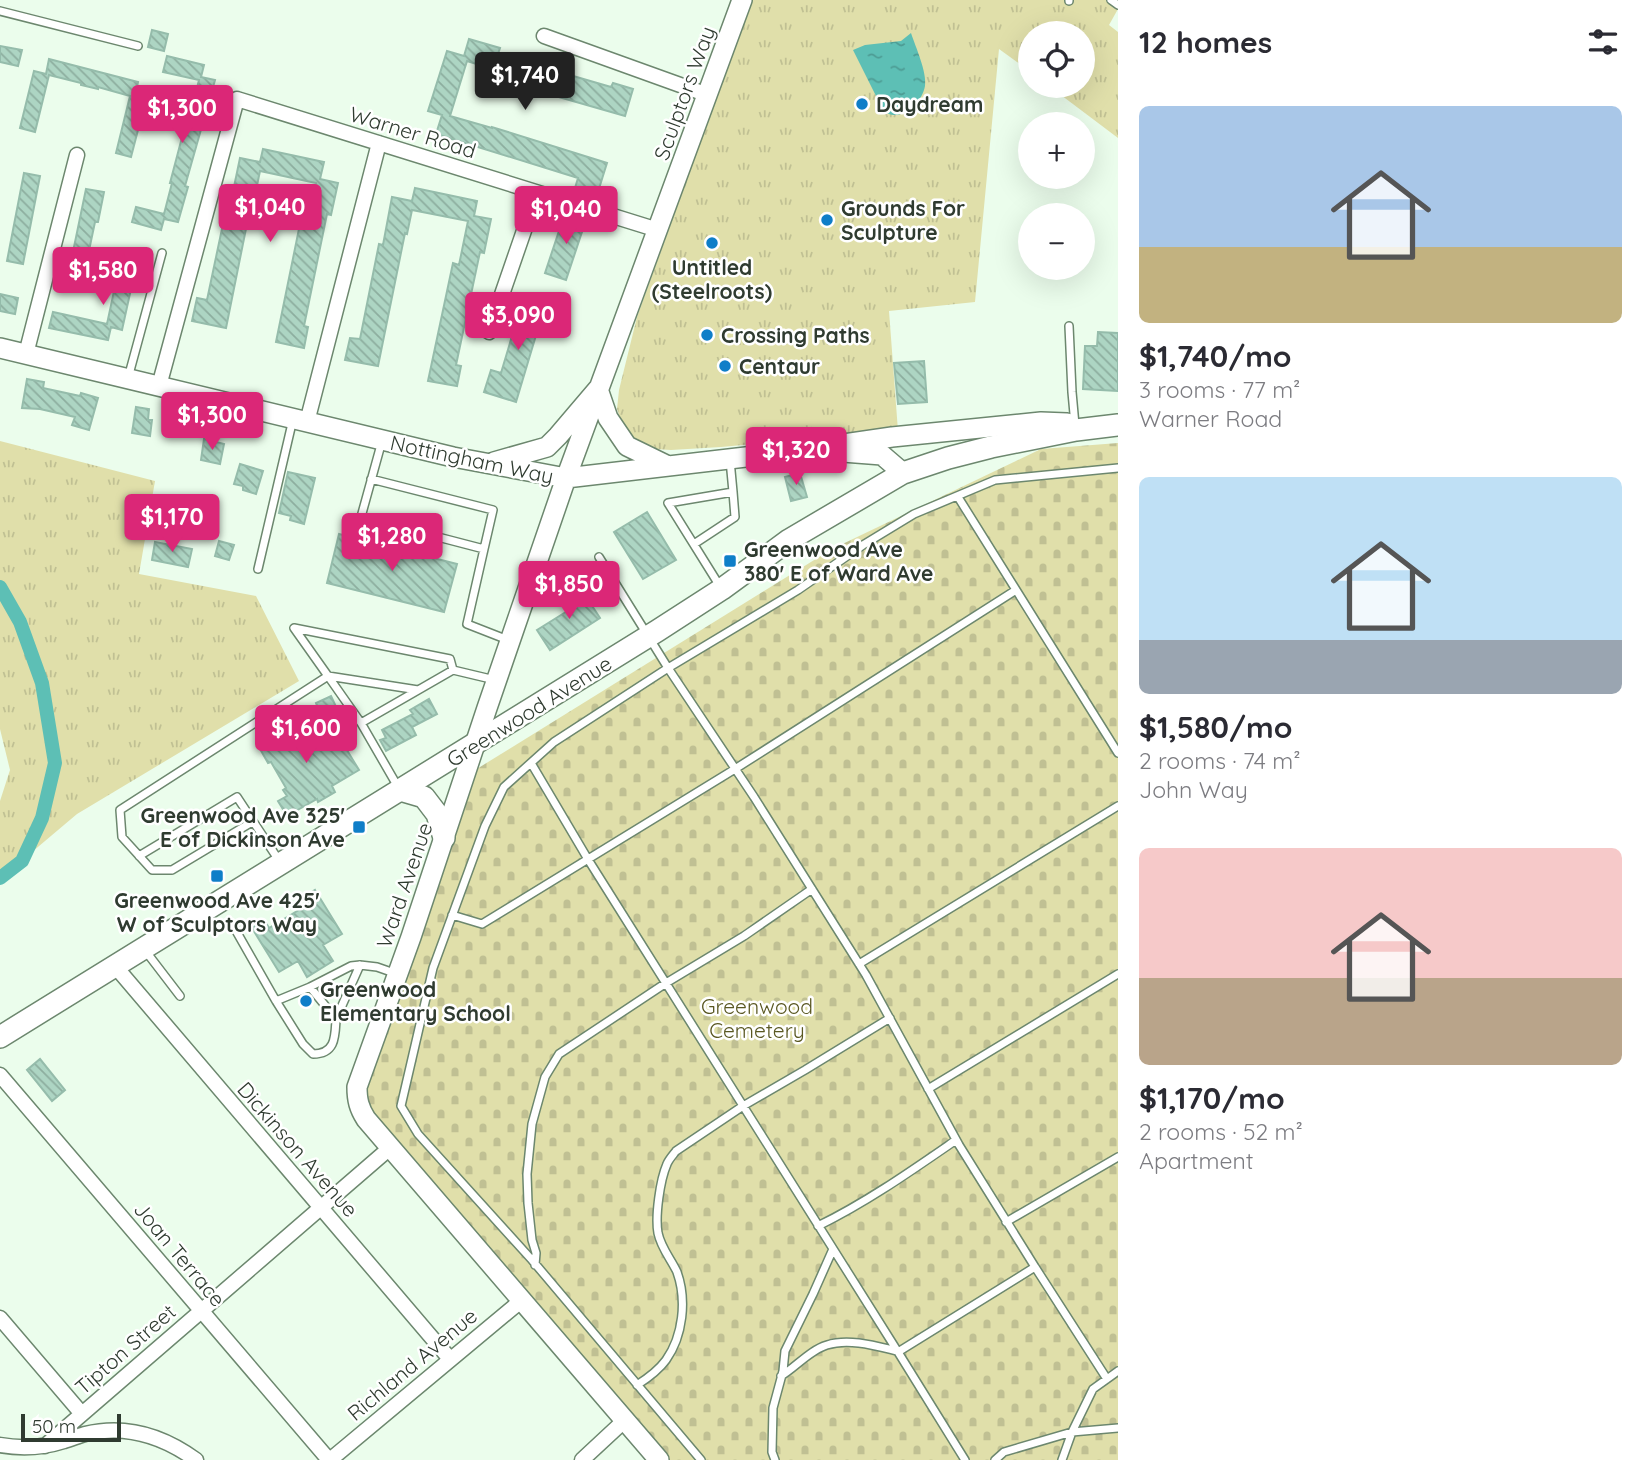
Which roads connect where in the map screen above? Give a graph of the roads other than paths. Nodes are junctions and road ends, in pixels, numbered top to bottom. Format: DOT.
graph roads {
  1 [pos="742,0"];
  2 [pos="1111,0"];
  3 [pos="1118,5"];
  4 [pos="0,11"];
  5 [pos="544,36"];
  6 [pos="138,46"];
  7 [pos="708,95"];
  8 [pos="379,143"];
  9 [pos="77,155"];
  10 [pos="537,192"];
  11 [pos="658,230"];
  12 [pos="162,253"];
  13 [pos="1069,326"];
  14 [pos="489,332"];
  15 [pos="0,348"];
  16 [pos="26,354"];
  17 [pos="128,379"];
  18 [pos="159,387"];
  19 [pos="598,389"];
  20 [pos="300,420"];
  21 [pos="1118,425"];
  22 [pos="1076,429"];
  23 [pos="382,440"];
  24 [pos="789,452"];
  25 [pos="730,459"];
  26 [pos="489,464"];
  27 [pos="669,466"];
  28 [pos="1118,468"];
  29 [pos="903,473"];
  30 [pos="566,478"];
  31 [pos="371,479"];
  32 [pos="733,492"];
  33 [pos="958,497"];
  34 [pos="694,544"];
  35 [pos="484,549"];
  36 [pos="599,557"];
  37 [pos="258,569"];
  38 [pos="722,589"];
  39 [pos="1016,590"];
  40 [pos="649,636"];
  41 [pos="511,641"];
  42 [pos="668,668"];
  43 [pos="453,670"];
  44 [pos="328,676"];
  45 [pos="497,680"];
  46 [pos="418,690"];
  47 [pos="361,723"];
  48 [pos="475,744"];
  49 [pos="1118,753"];
  50 [pos="531,762"];
  51 [pos="735,769"];
  52 [pos="400,790"];
  53 [pos="1118,806"];
  54 [pos="252,822"];
  55 [pos="444,838"];
  56 [pos="139,856"];
  57 [pos="589,860"];
  58 [pos="281,864"];
  59 [pos="812,889"];
  60 [pos="452,915"];
  61 [pos="235,929"];
  62 [pos="143,949"];
  63 [pos="859,964"];
  64 [pos="359,965"];
  65 [pos="115,967"];
  66 [pos="398,974"];
  67 [pos="1118,974"];
  68 [pos="666,983"];
  69 [pos="310,987"];
  70 [pos="180,996"];
  71 [pos="276,1001"];
  72 [pos="890,1018"];
  73 [pos="336,1019"];
  74 [pos="0,1037"];
  75 [pos="0,1075"];
  76 [pos="928,1089"];
  77 [pos="743,1106"];
  78 [pos="956,1140"];
  79 [pos="391,1147"];
  80 [pos="1118,1157"];
  81 [pos="321,1208"];
  82 [pos="1006,1222"];
  83 [pos="818,1226"];
  84 [pos="833,1249"];
  85 [pos="535,1265"];
  86 [pos="1035,1268"];
  87 [pos="522,1300"];
  88 [pos="202,1311"];
  89 [pos="0,1318"];
  90 [pos="898,1352"];
  91 [pos="450,1359"];
  92 [pos="1118,1371"];
  93 [pos="781,1376"];
  94 [pos="1107,1379"];
  95 [pos="637,1385"];
  96 [pos="82,1414"];
  97 [pos="625,1420"];
  98 [pos="1118,1428"];
  99 [pos="1072,1432"];
  100 [pos="0,1445"];
  101 [pos="45,1446"];
  102 [pos="196,1460"];
  103 [pos="329,1460"];
  104 [pos="582,1460"];
  105 [pos="659,1460"];
  106 [pos="701,1460"];
  107 [pos="775,1460"];
  108 [pos="965,1460"];
  109 [pos="995,1460"];
  110 [pos="1062,1460"];
  1 -- 7 [label="street, Sculptors Way"];
  2 -- 3 [label="lane"];
  4 -- 6 [label="lane"];
  5 -- 7 [label="street"];
  7 -- 11 [label="street, Sculptors Way"];
  8 -- 10 [label="street, Warner Road"];
  8 -- 18 [label="street, Warner Road"];
  8 -- 20 [label="street"];
  9 -- 16 [label="street"];
  10 -- 11 [label="street, Warner Road"];
  10 -- 14 [label="street"];
  11 -- 19 [label="street, Sculptors Way"];
  12 -- 17 [label="lane"];
  13 -- 22 [label="lane"];
  15 -- 16 [label="street, Nottingham Way"];
  16 -- 17 [label="street, Nottingham Way"];
  17 -- 18 [label="street, Nottingham Way"];
  18 -- 20 [label="street, Nottingham Way"];
  19 -- 26 [label="street"];
  19 -- 27 [label="street"];
  19 -- 30 [label="street, Sculptors Way"];
  20 -- 23 [label="street, Nottingham Way"];
  20 -- 37 [label="lane"];
  21 -- 22 [label="main road, Nottingham Way"];
  22 -- 24 [label="street, Nottingham Way"];
  22 -- 29 [label="main road, Greenwood Avenue"];
  23 -- 26 [label="street, Nottingham Way"];
  23 -- 31 [label="lane"];
  24 -- 25 [label="street, Nottingham Way"];
  24 -- 29 [label="street"];
  25 -- 27 [label="street, Nottingham Way"];
  25 -- 32 [label="lane"];
  26 -- 30 [label="street, Nottingham Way"];
  27 -- 30 [label="street, Nottingham Way"];
  28 -- 33 [label="lane"];
  29 -- 38 [label="main road, Greenwood Avenue"];
  30 -- 41 [label="street, Ward Avenue"];
  31 -- 35 [label="lane"];
  31 -- 35 [label="lane"];
  32 -- 34 [label="lane"];
  32 -- 34 [label="lane"];
  33 -- 39 [label="lane"];
  33 -- 42 [label="lane"];
  34 -- 38 [label="lane"];
  35 -- 41 [label="lane"];
  36 -- 40 [label="lane"];
  38 -- 40 [label="main road, Greenwood Avenue"];
  39 -- 49 [label="lane"];
  39 -- 51 [label="lane"];
  40 -- 42 [label="lane"];
  40 -- 48 [label="main road, Greenwood Avenue"];
  41 -- 45 [label="street, Ward Avenue"];
  42 -- 50 [label="lane"];
  42 -- 51 [label="lane"];
  43 -- 44 [label="lane"];
  43 -- 45 [label="lane"];
  43 -- 46 [label="lane"];
  44 -- 46 [label="lane"];
  44 -- 47 [label="lane"];
  44 -- 56 [label="lane"];
  45 -- 48 [label="street, Ward Avenue"];
  46 -- 47 [label="lane"];
  47 -- 52 [label="lane"];
  48 -- 52 [label="main road, Greenwood Avenue"];
  48 -- 55 [label="street, Ward Avenue"];
  50 -- 57 [label="lane"];
  50 -- 60 [label="lane"];
  51 -- 57 [label="lane"];
  51 -- 59 [label="lane"];
  52 -- 55 [label="main road"];
  52 -- 58 [label="main road, Greenwood Avenue"];
  53 -- 63 [label="lane"];
  54 -- 56 [label="lane"];
  54 -- 56 [label="lane"];
  54 -- 58 [label="lane"];
  55 -- 66 [label="street, Ward Avenue"];
  57 -- 60 [label="lane"];
  57 -- 68 [label="lane"];
  58 -- 62 [label="main road, Greenwood Avenue"];
  59 -- 63 [label="lane"];
  59 -- 68 [label="lane"];
  60 -- 85 [label="lane"];
  61 -- 71 [label="lane"];
  62 -- 65 [label="main road, Greenwood Avenue"];
  62 -- 70 [label="lane"];
  63 -- 72 [label="lane"];
  64 -- 66 [label="lane"];
  64 -- 69 [label="lane"];
  64 -- 73 [label="lane"];
  65 -- 74 [label="main road, Greenwood Avenue"];
  65 -- 81 [label="street, Dickinson Avenue"];
  66 -- 79 [label="street, Ward Avenue"];
  67 -- 76 [label="lane"];
  68 -- 77 [label="lane"];
  68 -- 85 [label="lane"];
  69 -- 71 [label="lane"];
  69 -- 73 [label="lane"];
  71 -- 73 [label="lane"];
  72 -- 76 [label="lane"];
  72 -- 77 [label="lane"];
  75 -- 88 [label="street, Joan Terrace"];
  76 -- 78 [label="lane"];
  77 -- 83 [label="lane"];
  77 -- 95 [label="lane"];
  78 -- 82 [label="lane"];
  78 -- 83 [label="lane"];
  79 -- 81 [label="street, Tipton Street"];
  79 -- 87 [label="street, Ward Avenue"];
  80 -- 82 [label="lane"];
  81 -- 88 [label="street, Tipton Street"];
  81 -- 91 [label="street, Dickinson Avenue"];
  82 -- 86 [label="lane"];
  83 -- 84 [label="lane"];
  84 -- 90 [label="lane"];
  84 -- 93 [label="lane"];
  85 -- 95 [label="lane"];
  86 -- 90 [label="lane"];
  86 -- 94 [label="lane"];
  87 -- 91 [label="street, Richland Avenue"];
  87 -- 97 [label="street, Ward Avenue"];
  88 -- 96 [label="street, Tipton Street"];
  88 -- 103 [label="street, Joan Terrace"];
  89 -- 96 [label="street"];
  90 -- 93 [label="lane"];
  90 -- 108 [label="lane"];
  91 -- 103 [label="street, Richland Avenue"];
  92 -- 94 [label="lane"];
  93 -- 107 [label="lane"];
  94 -- 99 [label="lane"];
  95 -- 106 [label="lane"];
  96 -- 101 [label="street, Tipton Street"];
  97 -- 104 [label="street"];
  97 -- 105 [label="street, Ward Avenue"];
  98 -- 99 [label="lane"];
  99 -- 109 [label="lane"];
  99 -- 110 [label="lane"];
  100 -- 101 [label="street"];
  101 -- 102 [label="street"];
}
